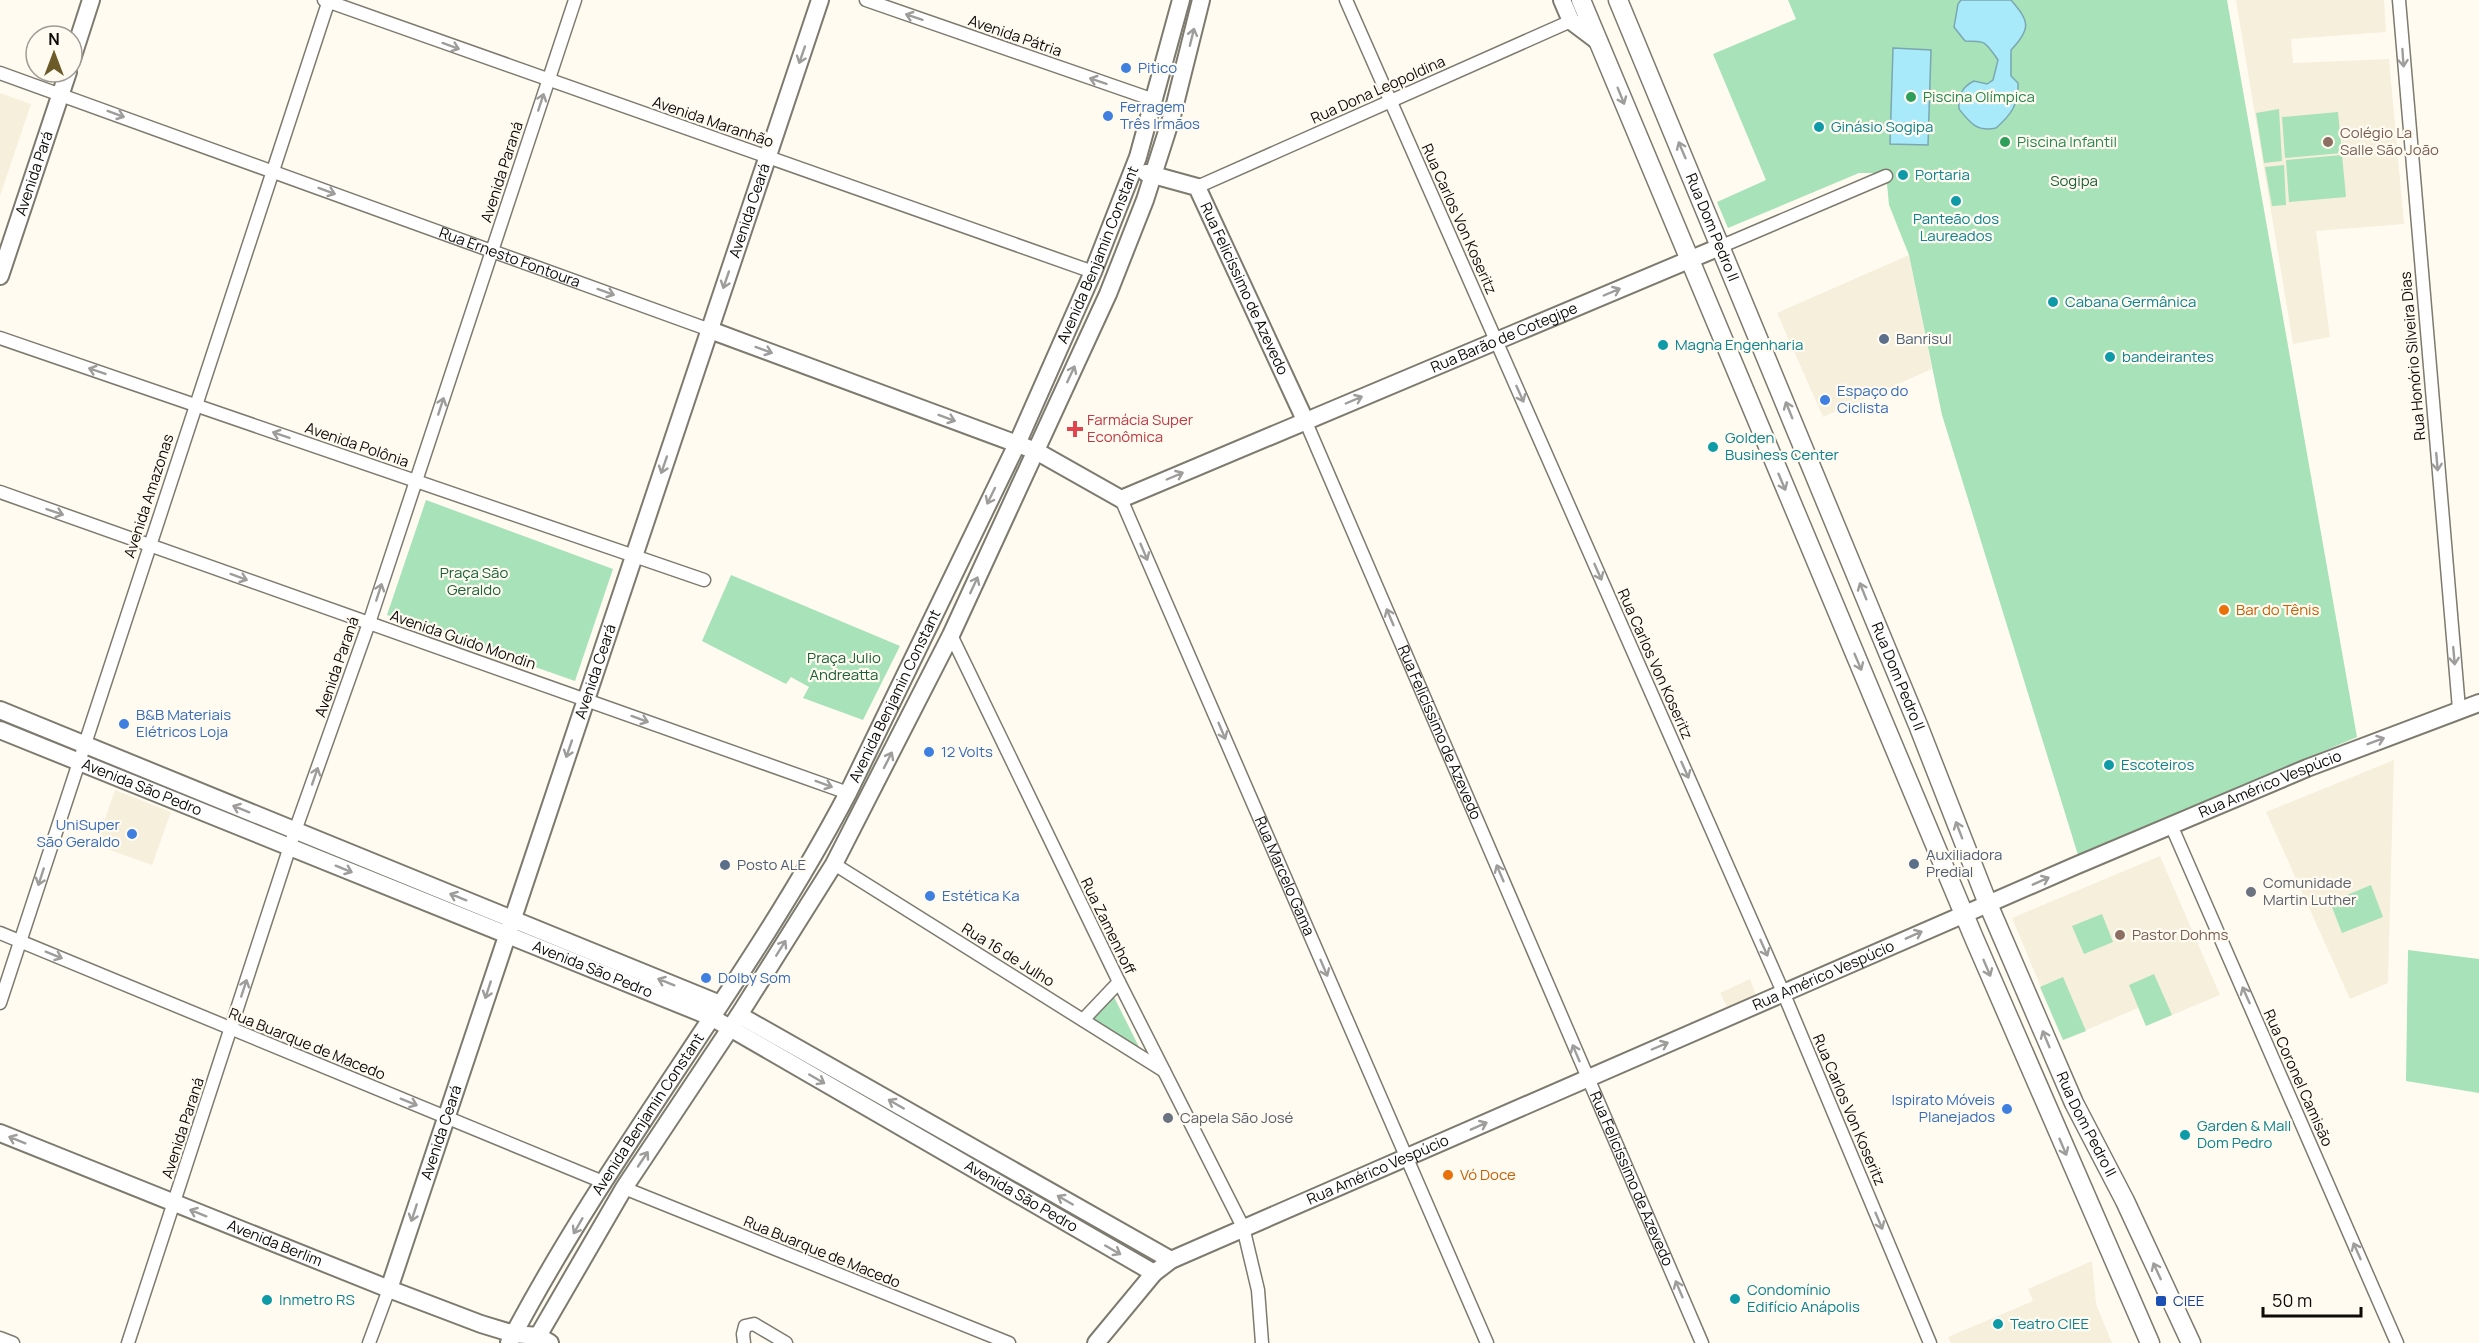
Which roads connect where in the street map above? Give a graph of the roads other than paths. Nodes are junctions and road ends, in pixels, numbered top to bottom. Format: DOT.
graph roads {
  1 [pos="91,0"];
  2 [pos="575,0"];
  3 [pos="820,0"];
  4 [pos="866,0"];
  5 [pos="1181,0"];
  6 [pos="1201,0"];
  7 [pos="1346,0"];
  8 [pos="1562,0"];
  9 [pos="1581,0"];
  10 [pos="1621,0"];
  11 [pos="2399,0"];
  12 [pos="327,1"];
  13 [pos="1572,21"];
  14 [pos="83,24"];
  15 [pos="1599,42"];
  16 [pos="0,73"];
  17 [pos="548,81"];
  18 [pos="64,84"];
  19 [pos="61,94"];
  20 [pos="1154,100"];
  21 [pos="1390,102"];
  22 [pos="768,156"];
  23 [pos="1133,169"];
  24 [pos="272,171"];
  25 [pos="1155,175"];
  26 [pos="1886,176"];
  27 [pos="1197,187"];
  28 [pos="1722,246"];
  29 [pos="492,251"];
  30 [pos="1689,260"];
  31 [pos="1093,272"];
  32 [pos="0,276"];
  33 [pos="710,330"];
  34 [pos="0,338"];
  35 [pos="1496,340"];
  36 [pos="195,405"];
  37 [pos="1305,420"];
  38 [pos="1017,444"];
  39 [pos="1036,451"];
  40 [pos="416,481"];
  41 [pos="0,492"];
  42 [pos="1121,499"];
  43 [pos="149,545"];
  44 [pos="634,556"];
  45 [pos="704,580"];
  46 [pos="369,623"];
  47 [pos="951,635"];
  48 [pos="586,699"];
  49 [pos="2479,703"];
  50 [pos="2458,709"];
  51 [pos="0,710"];
  52 [pos="0,730"];
  53 [pos="83,744"];
  54 [pos="78,761"];
  55 [pos="848,793"];
  56 [pos="2171,825"];
  57 [pos="295,831"];
  58 [pos="290,847"];
  59 [pos="834,864"];
  60 [pos="1988,904"];
  61 [pos="1964,914"];
  62 [pos="509,927"];
  63 [pos="0,933"];
  64 [pos="20,941"];
  65 [pos="1119,982"];
  66 [pos="1784,992"];
  67 [pos="0,1003"];
  68 [pos="716,1011"];
  69 [pos="1083,1020"];
  70 [pos="734,1022"];
  71 [pos="231,1028"];
  72 [pos="798,1058"];
  73 [pos="1165,1071"];
  74 [pos="1587,1077"];
  75 [pos="862,1085"];
  76 [pos="853,1099"];
  77 [pos="917,1116"];
  78 [pos="446,1117"];
  79 [pos="909,1132"];
  80 [pos="0,1133"];
  81 [pos="972,1147"];
  82 [pos="1407,1159"];
  83 [pos="963,1163"];
  84 [pos="603,1182"];
  85 [pos="1035,1183"];
  86 [pos="624,1188"];
  87 [pos="1024,1198"];
  88 [pos="174,1203"];
  89 [pos="1091,1215"];
  90 [pos="1243,1227"];
  91 [pos="1081,1231"];
  92 [pos="1171,1260"];
  93 [pos="1154,1273"];
  94 [pos="389,1289"];
  95 [pos="0,1338"];
  96 [pos="512,1338"];
  97 [pos="541,1340"];
  98 [pos="13,1343"];
  99 [pos="128,1343"];
  100 [pos="369,1343"];
  101 [pos="744,1343"];
  102 [pos="786,1343"];
  103 [pos="1009,1343"];
  104 [pos="1096,1343"];
  105 [pos="1263,1343"];
  106 [pos="1487,1343"];
  107 [pos="1702,1343"];
  108 [pos="1930,1343"];
  109 [pos="2150,1343"];
  110 [pos="2191,1343"];
  111 [pos="2397,1343"];
  1 -- 14 [label="street"];
  2 -- 17 [label="street, Avenida Paraná"];
  3 -- 22 [label="street, Avenida Ceará, one-way"];
  20 -- 4 [label="street, Avenida Pátria, one-way"];
  5 -- 20 [label="street, Avenida Benjamin Constant"];
  25 -- 6 [label="street, Avenida Benjamin Constant, one-way"];
  7 -- 21 [label="street, Rua Carlos Von Koseritz"];
  8 -- 13 [label="street, Rua Dom Pedro II"];
  9 -- 15 [label="main road, Rua Dom Pedro II"];
  28 -- 10 [label="main road, Rua Dom Pedro II, one-way"];
  11 -- 50 [label="street, Rua Honório Silveira Dias, one-way"];
  12 -- 17 [label="street, Avenida Maranhão, one-way"];
  12 -- 24 [label="street, Avenida Amazonas"];
  13 -- 15 [label="street, Rua Dom Pedro II"];
  13 -- 21 [label="street, Rua Dona Leopoldina"];
  15 -- 30 [label="main road, Rua Dom Pedro II, one-way"];
  16 -- 19 [label="street, Rua Ernesto Fontoura"];
  17 -- 22 [label="street, Avenida Maranhão"];
  29 -- 17 [label="street, Avenida Paraná, one-way"];
  18 -- 19 [label="street, Avenida Pará"];
  19 -- 24 [label="street, Rua Ernesto Fontoura, one-way"];
  19 -- 32 [label="street, Avenida Pará"];
  20 -- 23 [label="street, Avenida Benjamin Constant"];
  21 -- 27 [label="street, Rua Dona Leopoldina"];
  21 -- 35 [label="street, Rua Carlos Von Koseritz"];
  22 -- 31 [label="street, Avenida Maranhão"];
  22 -- 33 [label="street, Avenida Ceará, one-way"];
  23 -- 25 [label="street, Rua Felicíssimo de Azevedo"];
  23 -- 31 [label="street, Avenida Benjamin Constant"];
  24 -- 29 [label="street, Rua Ernesto Fontoura, one-way"];
  24 -- 36 [label="street, Avenida Amazonas"];
  25 -- 27 [label="street, Rua Felicíssimo de Azevedo"];
  39 -- 25 [label="street, Avenida Benjamin Constant, one-way"];
  26 -- 28 [label="street, Rua Barão de Cotegipe"];
  27 -- 37 [label="street, Rua Felicíssimo de Azevedo"];
  28 -- 30 [label="street, Rua Barão de Cotegipe"];
  60 -- 28 [label="main road, Rua Dom Pedro II, one-way"];
  29 -- 33 [label="street, Rua Ernesto Fontoura, one-way"];
  40 -- 29 [label="street, Avenida Paraná, one-way"];
  35 -- 30 [label="street, Rua Barão de Cotegipe, one-way"];
  30 -- 61 [label="main road, Rua Dom Pedro II, one-way"];
  31 -- 38 [label="street, Avenida Benjamin Constant"];
  33 -- 38 [label="street, Rua Ernesto Fontoura, one-way"];
  33 -- 44 [label="street, Avenida Ceará, one-way"];
  36 -- 34 [label="street, Avenida Polônia, one-way"];
  37 -- 35 [label="street, Rua Barão de Cotegipe, one-way"];
  35 -- 66 [label="street, Rua Carlos Von Koseritz, one-way"];
  40 -- 36 [label="street, Avenida Polônia, one-way"];
  36 -- 43 [label="street, Avenida Amazonas"];
  42 -- 37 [label="street, Rua Barão de Cotegipe, one-way"];
  74 -- 37 [label="street, Rua Felicíssimo de Azevedo, one-way"];
  38 -- 39 [label="street, Rua Ernesto Fontoura"];
  38 -- 55 [label="street, Avenida Benjamin Constant, one-way"];
  39 -- 42 [label="street"];
  47 -- 39 [label="street, Avenida Benjamin Constant, one-way"];
  40 -- 44 [label="street, Avenida Polônia"];
  46 -- 40 [label="street, Avenida Paraná, one-way"];
  41 -- 43 [label="street, Avenida Guido Mondin, one-way"];
  42 -- 82 [label="street, Rua Marcelo Gama, one-way"];
  43 -- 46 [label="street, Avenida Guido Mondin, one-way"];
  43 -- 53 [label="street, Avenida Amazonas"];
  44 -- 45 [label="street, Avenida Polônia"];
  44 -- 48 [label="street, Avenida Ceará"];
  46 -- 48 [label="street, Avenida Guido Mondin"];
  57 -- 46 [label="street, Avenida Paraná, one-way"];
  59 -- 47 [label="street, Avenida Benjamin Constant, one-way"];
  47 -- 65 [label="street, Rua Zamenhoff"];
  48 -- 55 [label="street, Avenida Guido Mondin, one-way"];
  48 -- 62 [label="street, Avenida Ceará, one-way"];
  49 -- 50 [label="street, Rua Américo Vespúcio"];
  56 -- 50 [label="street, Rua Américo Vespúcio, one-way"];
  51 -- 53 [label="street, Avenida São Pedro"];
  52 -- 54 [label="street, Avenida São Pedro"];
  53 -- 54 [label="street, Avenida Amazonas"];
  57 -- 53 [label="street, Avenida São Pedro, one-way"];
  54 -- 58 [label="street, Avenida São Pedro"];
  54 -- 64 [label="street, Avenida Amazonas, one-way"];
  55 -- 68 [label="street, Avenida Benjamin Constant"];
  60 -- 56 [label="street, Rua Américo Vespúcio, one-way"];
  111 -- 56 [label="street, Rua Coronel Camisão, one-way"];
  57 -- 58 [label="street, Avenida Paraná"];
  62 -- 57 [label="street, Avenida São Pedro, one-way"];
  58 -- 62 [label="street, Avenida São Pedro, one-way"];
  71 -- 58 [label="street, Avenida Paraná, one-way"];
  59 -- 69 [label="street, Rua 16 de Julho"];
  70 -- 59 [label="street, Avenida Benjamin Constant, one-way"];
  60 -- 61 [label="street, Rua Américo Vespúcio"];
  110 -- 60 [label="main road, Rua Dom Pedro II, one-way"];
  66 -- 61 [label="street, Rua Américo Vespúcio, one-way"];
  61 -- 109 [label="main road, Rua Dom Pedro II, one-way"];
  62 -- 68 [label="street, Avenida São Pedro"];
  62 -- 78 [label="street, Avenida Ceará, one-way"];
  63 -- 64 [label="street, Rua Buarque de Macedo"];
  64 -- 67 [label="street, Avenida Amazonas"];
  64 -- 71 [label="street, Rua Buarque de Macedo, one-way"];
  65 -- 69 [label="street"];
  65 -- 73 [label="street, Rua Zamenhoff"];
  74 -- 66 [label="street, Rua Américo Vespúcio, one-way"];
  66 -- 108 [label="street, Rua Carlos Von Koseritz, one-way"];
  68 -- 70 [label="street, Avenida São Pedro"];
  68 -- 84 [label="street, Avenida Benjamin Constant"];
  69 -- 73 [label="street, Rua 16 de Julho"];
  70 -- 72 [label="street, Avenida São Pedro"];
  86 -- 70 [label="street, Avenida Benjamin Constant, one-way"];
  71 -- 78 [label="street, Rua Buarque de Macedo, one-way"];
  71 -- 88 [label="street, Avenida Paraná"];
  72 -- 75 [label="street, Avenida São Pedro"];
  72 -- 76 [label="street, Avenida São Pedro, one-way"];
  73 -- 90 [label="street, Rua Zamenhoff"];
  82 -- 74 [label="street, Rua Américo Vespúcio, one-way"];
  107 -- 74 [label="street, Rua Felicíssimo de Azevedo, one-way"];
  75 -- 76 [label="street"];
  77 -- 75 [label="street, Avenida São Pedro, one-way"];
  76 -- 79 [label="street, Avenida São Pedro"];
  77 -- 79 [label="street"];
  77 -- 81 [label="street, Avenida São Pedro"];
  78 -- 84 [label="street, Rua Buarque de Macedo"];
  78 -- 94 [label="street, Avenida Ceará, one-way"];
  79 -- 83 [label="street, Avenida São Pedro"];
  88 -- 80 [label="street, Avenida Berlim, one-way"];
  81 -- 83 [label="street"];
  81 -- 85 [label="street, Avenida São Pedro"];
  82 -- 90 [label="street, Rua Américo Vespúcio"];
  82 -- 106 [label="street, Rua Marcelo Gama"];
  83 -- 87 [label="street, Avenida São Pedro"];
  84 -- 96 [label="street, Avenida Benjamin Constant, one-way"];
  85 -- 87 [label="street"];
  89 -- 85 [label="street, Avenida São Pedro, one-way"];
  86 -- 97 [label="street, Avenida Benjamin Constant"];
  86 -- 103 [label="street, Rua Buarque de Macedo"];
  87 -- 91 [label="street, Avenida São Pedro"];
  94 -- 88 [label="street, Avenida Berlim, one-way"];
  88 -- 99 [label="street, Avenida Paraná"];
  89 -- 91 [label="street"];
  89 -- 92 [label="street, Avenida São Pedro"];
  90 -- 92 [label="street, Rua Américo Vespúcio"];
  90 -- 105 [label="street, Rua Zamenhoff"];
  91 -- 93 [label="street, Avenida São Pedro, one-way"];
  92 -- 93 [label="street, Rua Américo Vespúcio"];
  93 -- 104 [label="street, Rua Américo Vespúcio"];
  94 -- 96 [label="street, Avenida Berlim"];
  94 -- 100 [label="street, Avenida Ceará"];
  95 -- 98 [label="street"];
  96 -- 97 [label="street, Avenida Berlim"];
  101 -- 102 [label="street"];
}
